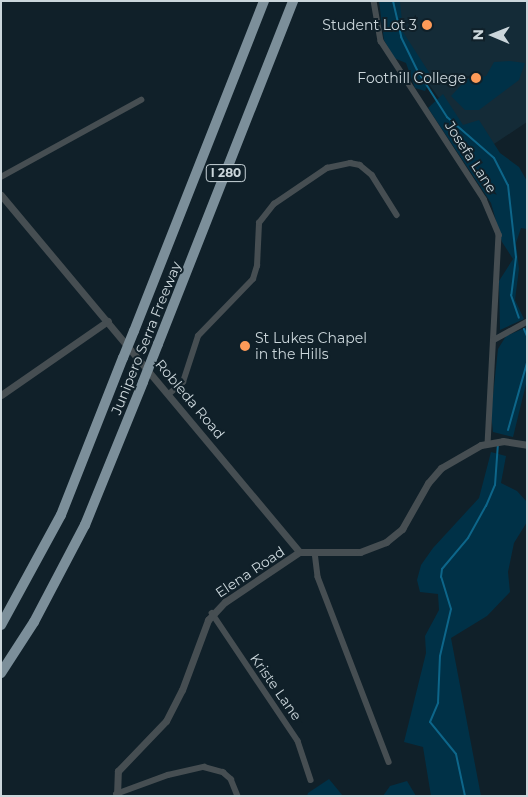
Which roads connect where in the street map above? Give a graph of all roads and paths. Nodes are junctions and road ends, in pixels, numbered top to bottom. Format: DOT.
graph roads {
  1 [pos="264,1"];
  2 [pos="293,1"];
  3 [pos="374,1"];
  4 [pos="141,100"];
  5 [pos="1,177"];
  6 [pos="1,195"];
  7 [pos="397,215"];
  8 [pos="108,321"];
  9 [pos="527,322"];
  10 [pos="494,340"];
  11 [pos="170,393"];
  12 [pos="1,395"];
  13 [pos="488,443"];
  14 [pos="527,445"];
  15 [pos="299,552"];
  16 [pos="315,552"];
  17 [pos="212,613"];
  18 [pos="1,625"];
  19 [pos="1,673"];
  20 [pos="389,762"];
  21 [pos="311,780"];
  22 [pos="116,795"];
  23 [pos="238,796"];
  1 -- 18 [label="highway, Junipero Serra Freeway / I 280, bridge"];
  2 -- 19 [label="highway, Junipero Serra Freeway / I 280, bridge"];
  3 -- 10 [label="street, Josefa Lane"];
  4 -- 5 [label="street"];
  6 -- 8 [label="street, Robleda Road"];
  7 -- 11 [label="street"];
  8 -- 11 [label="street, Robleda Road"];
  8 -- 12 [label="street"];
  9 -- 10 [label="street"];
  10 -- 13 [label="street, Josefa Lane"];
  11 -- 15 [label="street, Robleda Road"];
  13 -- 14 [label="street, Elena Road"];
  13 -- 16 [label="street, Elena Road"];
  15 -- 16 [label="street, Elena Road"];
  15 -- 17 [label="street, Elena Road"];
  16 -- 20 [label="street"];
  17 -- 21 [label="street, Kriste Lane"];
  17 -- 22 [label="street, Elena Road"];
  22 -- 23 [label="street"];
}
